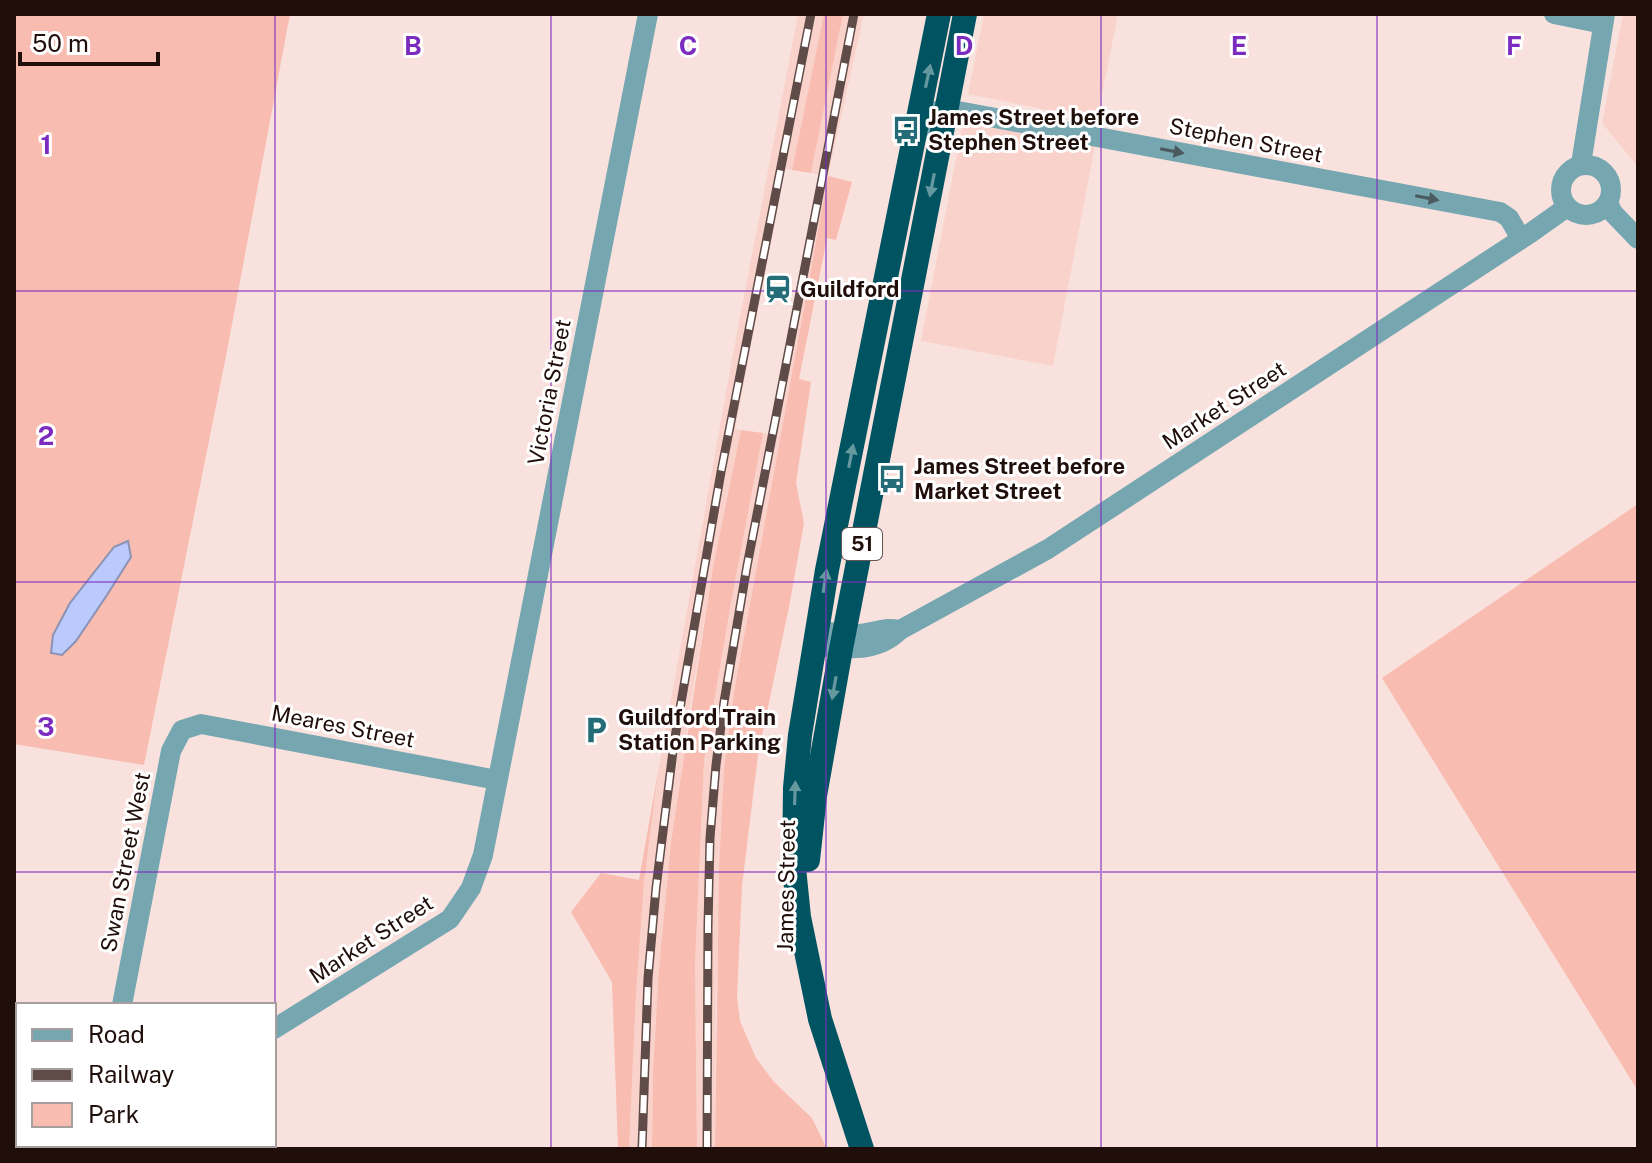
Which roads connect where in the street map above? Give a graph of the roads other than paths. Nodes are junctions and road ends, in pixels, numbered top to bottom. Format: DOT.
graph roads {
  1 [pos="648,14"];
  2 [pos="939,14"];
  3 [pos="965,14"];
  4 [pos="1554,14"];
  5 [pos="1604,19"];
  6 [pos="947,109"];
  7 [pos="916,137"];
  8 [pos="1581,164"];
  9 [pos="1608,203"];
  10 [pos="1567,207"];
  11 [pos="1521,239"];
  12 [pos="1638,239"];
  13 [pos="886,419"];
  14 [pos="835,532"];
  15 [pos="816,638"];
  16 [pos="843,642"];
  17 [pos="182,730"];
  18 [pos="497,780"];
  19 [pos="812,982"];
  20 [pos="122,1003"];
  21 [pos="276,1028"];
  22 [pos="862,1149"];
  1 -- 18 [label="street, Victoria Street"];
  7 -- 2 [label="highway, James Street / 51, one-way"];
  3 -- 6 [label="highway, James Street / 51"];
  4 -- 5 [label="street"];
  5 -- 8 [label="street"];
  6 -- 7 [label="street"];
  6 -- 11 [label="street, Stephen Street, one-way"];
  6 -- 13 [label="highway, James Street / 51, one-way"];
  14 -- 7 [label="highway, James Street / 51, one-way"];
  8 -- 9 [label="street"];
  8 -- 10 [label="street"];
  9 -- 10 [label="street"];
  9 -- 12 [label="street"];
  10 -- 11 [label="street, Market Street"];
  11 -- 16 [label="street, Market Street"];
  13 -- 14 [label="highway"];
  13 -- 16 [label="highway, James Street / 51"];
  15 -- 14 [label="highway, James Street / 51, one-way"];
  15 -- 16 [label="street, Market Street"];
  19 -- 15 [label="highway, James Street / 51, one-way"];
  16 -- 19 [label="highway, James Street / 51, one-way"];
  17 -- 18 [label="street, Meares Street"];
  17 -- 20 [label="street, Swan Street West"];
  18 -- 21 [label="street, Market Street"];
  19 -- 22 [label="highway, 51"];
}
